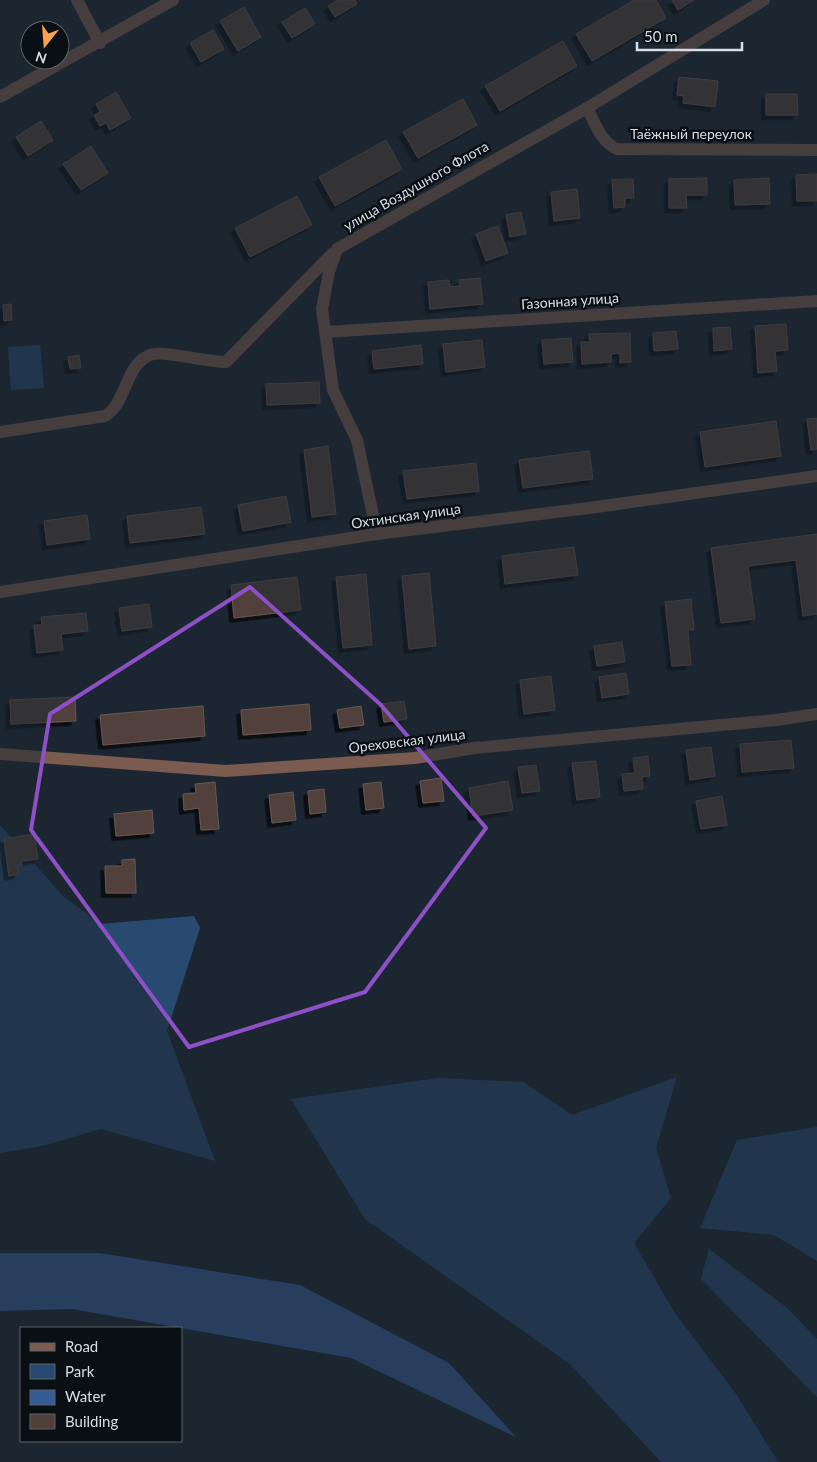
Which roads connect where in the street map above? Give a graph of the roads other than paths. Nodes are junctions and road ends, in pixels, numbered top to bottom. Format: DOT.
graph roads {
  1 [pos="77,0"];
  2 [pos="174,0"];
  3 [pos="764,0"];
  4 [pos="100,43"];
  5 [pos="0,98"];
  6 [pos="587,108"];
  7 [pos="817,150"];
  8 [pos="336,249"];
  9 [pos="817,301"];
  10 [pos="325,332"];
  11 [pos="0,432"];
  12 [pos="817,476"];
  13 [pos="377,534"];
  14 [pos="0,592"];
  15 [pos="817,714"];
  16 [pos="0,754"];
  1 -- 4 [label="street"];
  2 -- 4 [label="street"];
  3 -- 6 [label="street, улица Воздушного Флота"];
  4 -- 5 [label="street"];
  6 -- 7 [label="street, Таёжный переулок"];
  6 -- 8 [label="street, улица Воздушного Флота"];
  8 -- 10 [label="street, улица Воздушного Флота"];
  8 -- 11 [label="street"];
  9 -- 10 [label="street, Газонная улица"];
  10 -- 13 [label="street, улица Воздушного Флота"];
  12 -- 13 [label="street, Охтинская улица"];
  13 -- 14 [label="street, Охтинская улица"];
  15 -- 16 [label="street, Ореховская улица"];
}
